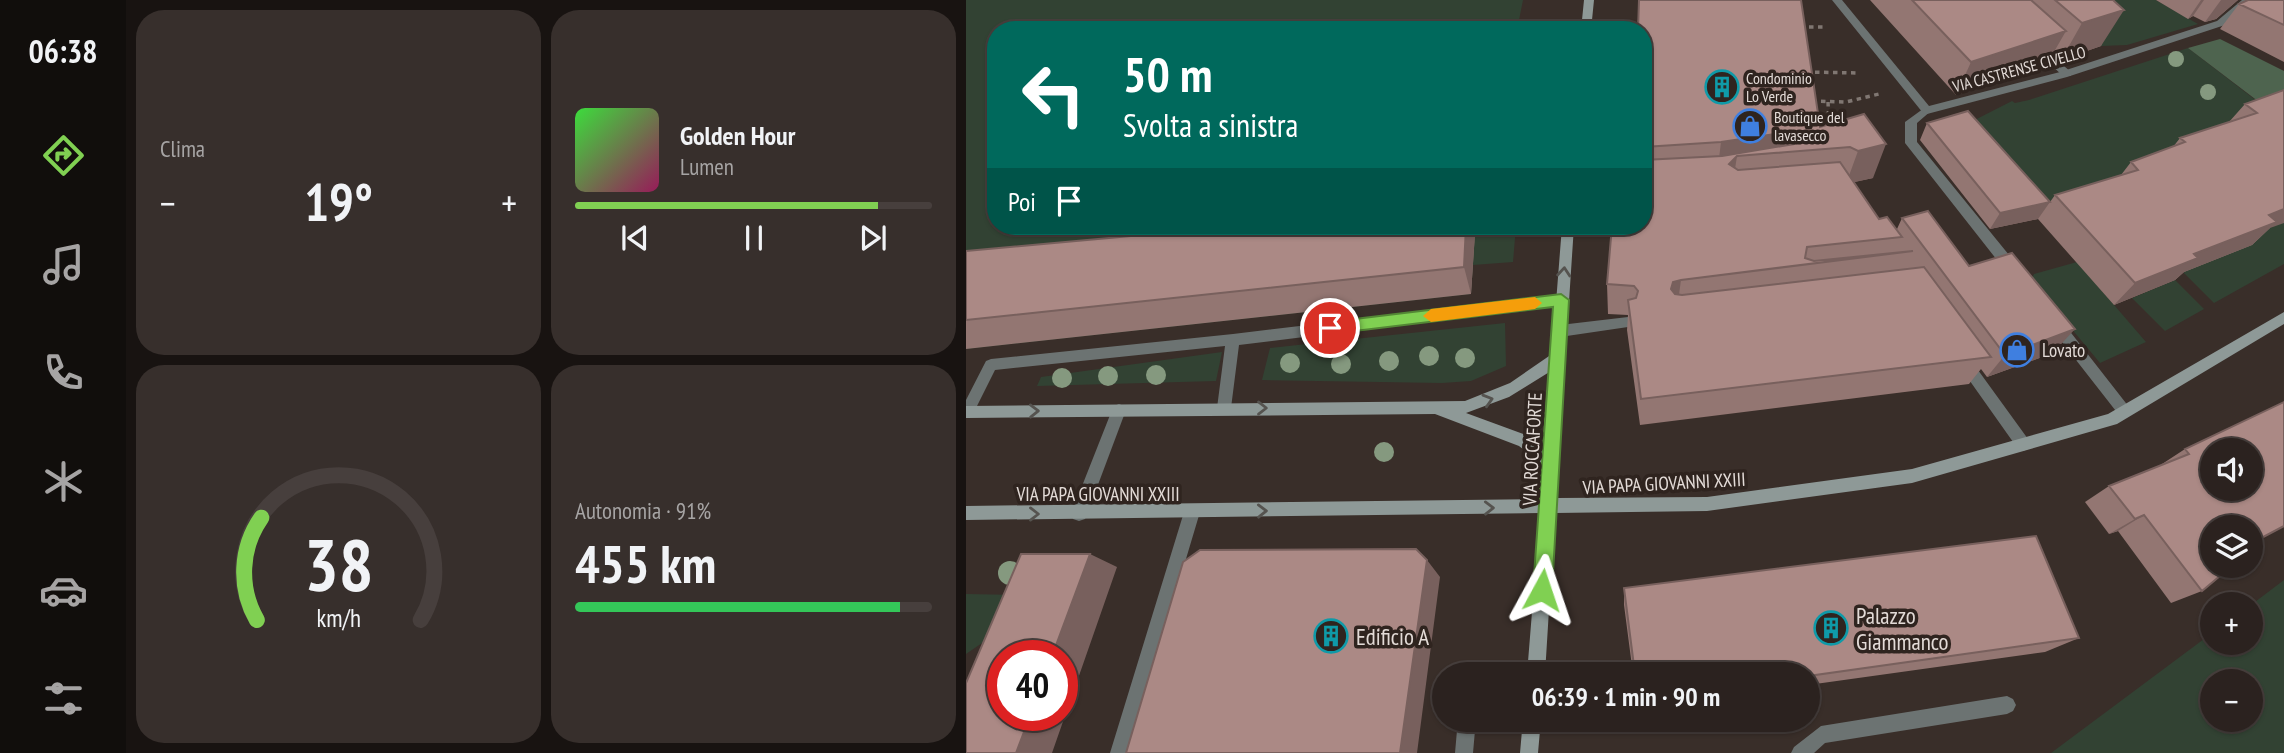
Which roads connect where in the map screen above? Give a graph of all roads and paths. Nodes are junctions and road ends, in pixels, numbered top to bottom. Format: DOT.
graph roads {
  1 [pos="1590,0"];
  2 [pos="1837,0"];
  3 [pos="2248,0"];
  4 [pos="1588,21"];
  5 [pos="1792,27"];
  6 [pos="1801,27"];
  7 [pos="2027,37"];
  8 [pos="1798,72"];
  9 [pos="1896,73"];
  10 [pos="2067,74"];
  11 [pos="1908,86"];
  12 [pos="1802,101"];
  13 [pos="1828,102"];
  14 [pos="1927,110"];
  15 [pos="1829,132"];
  16 [pos="1566,235"];
  17 [pos="2022,282"];
  18 [pos="1561,300"];
  19 [pos="2048,314"];
  20 [pos="2284,317"];
  21 [pos="1628,322"];
  22 [pos="1560,331"];
  23 [pos="1233,340"];
  24 [pos="1959,355"];
  25 [pos="1558,357"];
  26 [pos="1431,407"];
  27 [pos="1224,408"];
  28 [pos="1119,410"];
  29 [pos="2124,411"];
  30 [pos="967,412"];
  31 [pos="2023,444"];
  32 [pos="1552,463"];
  33 [pos="1549,507"];
  34 [pos="1192,512"];
  35 [pos="966,513"];
  36 [pos="1079,514"];
  37 [pos="1537,662"];
  38 [pos="2007,705"];
  39 [pos="1466,732"];
  40 [pos="1531,732"];
  41 [pos="1119,753"];
  42 [pos="1464,753"];
  43 [pos="1529,753"];
  44 [pos="1800,753"];
  1 -- 4 [label="street"];
  2 -- 9 [label="street"];
  3 -- 10 [label="street, VIA CASTRENSE CIVELLO"];
  5 -- 6 [label="path"];
  7 -- 10 [label="street"];
  8 -- 9 [label="path"];
  9 -- 11 [label="street"];
  10 -- 14 [label="street, VIA CASTRENSE CIVELLO"];
  11 -- 13 [label="path"];
  11 -- 14 [label="street"];
  12 -- 13 [label="path"];
  13 -- 15 [label="path"];
  14 -- 17 [label="street"];
  18 -- 16 [label="street, VIA ROCCAFORTE, one-way"];
  18 -- 22 [label="street, VIA ROCCAFORTE"];
  18 -- 23 [label="street"];
  19 -- 29 [label="street"];
  20 -- 29 [label="street, VIA PAPA GIOVANNI XXIII"];
  21 -- 22 [label="street"];
  22 -- 25 [label="street, VIA ROCCAFORTE"];
  23 -- 27 [label="street"];
  23 -- 30 [label="street"];
  24 -- 31 [label="street"];
  26 -- 25 [label="street, one-way"];
  25 -- 32 [label="street, VIA ROCCAFORTE"];
  27 -- 26 [label="street, one-way"];
  26 -- 32 [label="street"];
  27 -- 28 [label="street"];
  30 -- 28 [label="street, one-way"];
  28 -- 36 [label="street"];
  29 -- 31 [label="street, VIA PAPA GIOVANNI XXIII"];
  31 -- 33 [label="street, VIA PAPA GIOVANNI XXIII"];
  32 -- 33 [label="street, VIA ROCCAFORTE"];
  34 -- 33 [label="street, VIA PAPA GIOVANNI XXIII, one-way"];
  33 -- 37 [label="street, VIA ROCCAFORTE"];
  34 -- 36 [label="street, VIA PAPA GIOVANNI XXIII"];
  34 -- 41 [label="street"];
  35 -- 36 [label="street, VIA PAPA GIOVANNI XXIII, one-way"];
  38 -- 44 [label="street"];
  39 -- 42 [label="street"];
  40 -- 43 [label="street"];
}
